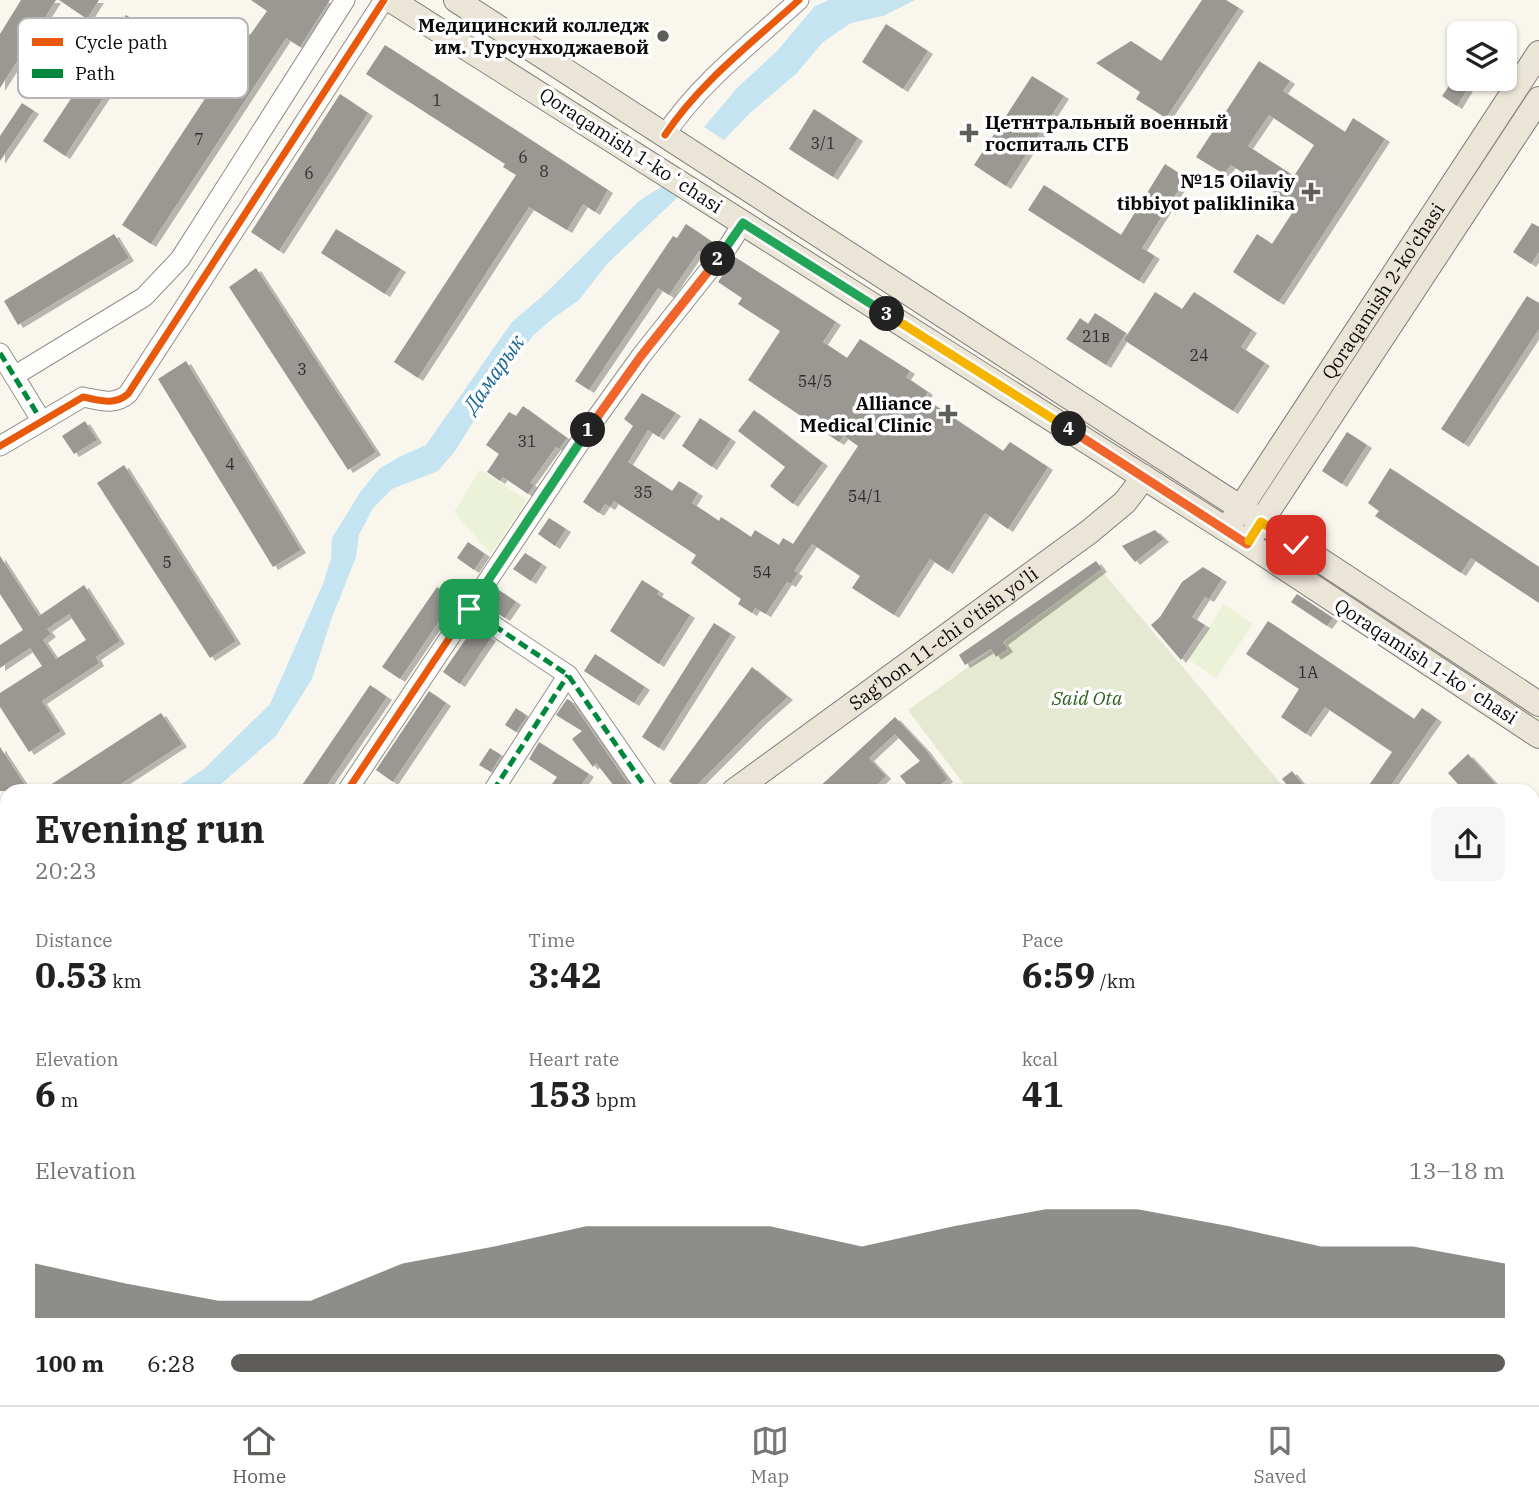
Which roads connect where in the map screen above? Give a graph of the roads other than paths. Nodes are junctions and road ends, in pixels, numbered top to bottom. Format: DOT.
graph roads {
  1 [pos="345,0"];
  2 [pos="384,0"];
  3 [pos="391,0"];
  4 [pos="456,0"];
  5 [pos="799,0"];
  6 [pos="1539,54"];
  7 [pos="1539,99"];
  8 [pos="667,137"];
  9 [pos="1498,138"];
  10 [pos="743,223"];
  11 [pos="0,353"];
  12 [pos="14,376"];
  13 [pos="41,420"];
  14 [pos="0,446"];
  15 [pos="1144,477"];
  16 [pos="1241,508"];
  17 [pos="1261,522"];
  18 [pos="1226,530"];
  19 [pos="1247,544"];
  20 [pos="469,609"];
  21 [pos="568,675"];
  22 [pos="1539,704"];
  23 [pos="1539,736"];
  24 [pos="352,784"];
  25 [pos="498,784"];
  26 [pos="643,784"];
  27 [pos="744,784"];
  1 -- 12 [label="street"];
  2 -- 13 [label="street"];
  3 -- 10 [label="main road, Qoraqamish 1-koʻchasi"];
  4 -- 8 [label="main road, Qoraqamish 1-koʻchasi"];
  5 -- 8 [label="street"];
  6 -- 9 [label="main road, Qoraqamish 2-ko'chasi"];
  7 -- 9 [label="main road, Qoraqamish 2-ko'chasi"];
  8 -- 16 [label="main road, Qoraqamish 1-koʻchasi"];
  9 -- 16 [label="main road, Qoraqamish 2-ko'chasi"];
  9 -- 17 [label="main road, Qoraqamish 2-ko'chasi"];
  10 -- 15 [label="main road, Qoraqamish 1-koʻchasi"];
  10 -- 20 [label="street"];
  11 -- 12 [label="street"];
  12 -- 13 [label="street"];
  13 -- 14 [label="street"];
  15 -- 18 [label="main road, Qoraqamish 1-koʻchasi"];
  15 -- 27 [label="main road, Sag'bon 11-chi o'tish yo'li"];
  16 -- 17 [label="main road, Qoraqamish 1-koʻchasi"];
  16 -- 18 [label="main road, Qoraqamish 2-ko'chasi"];
  17 -- 19 [label="main road, Qoraqamish 2-ko'chasi"];
  17 -- 22 [label="main road, Qoraqamish 1-koʻchasi"];
  18 -- 19 [label="main road, Qoraqamish 1-koʻchasi"];
  19 -- 23 [label="main road, Qoraqamish 1-koʻchasi"];
  20 -- 21 [label="street"];
  20 -- 24 [label="street"];
  21 -- 25 [label="street"];
  21 -- 26 [label="street"];
}
